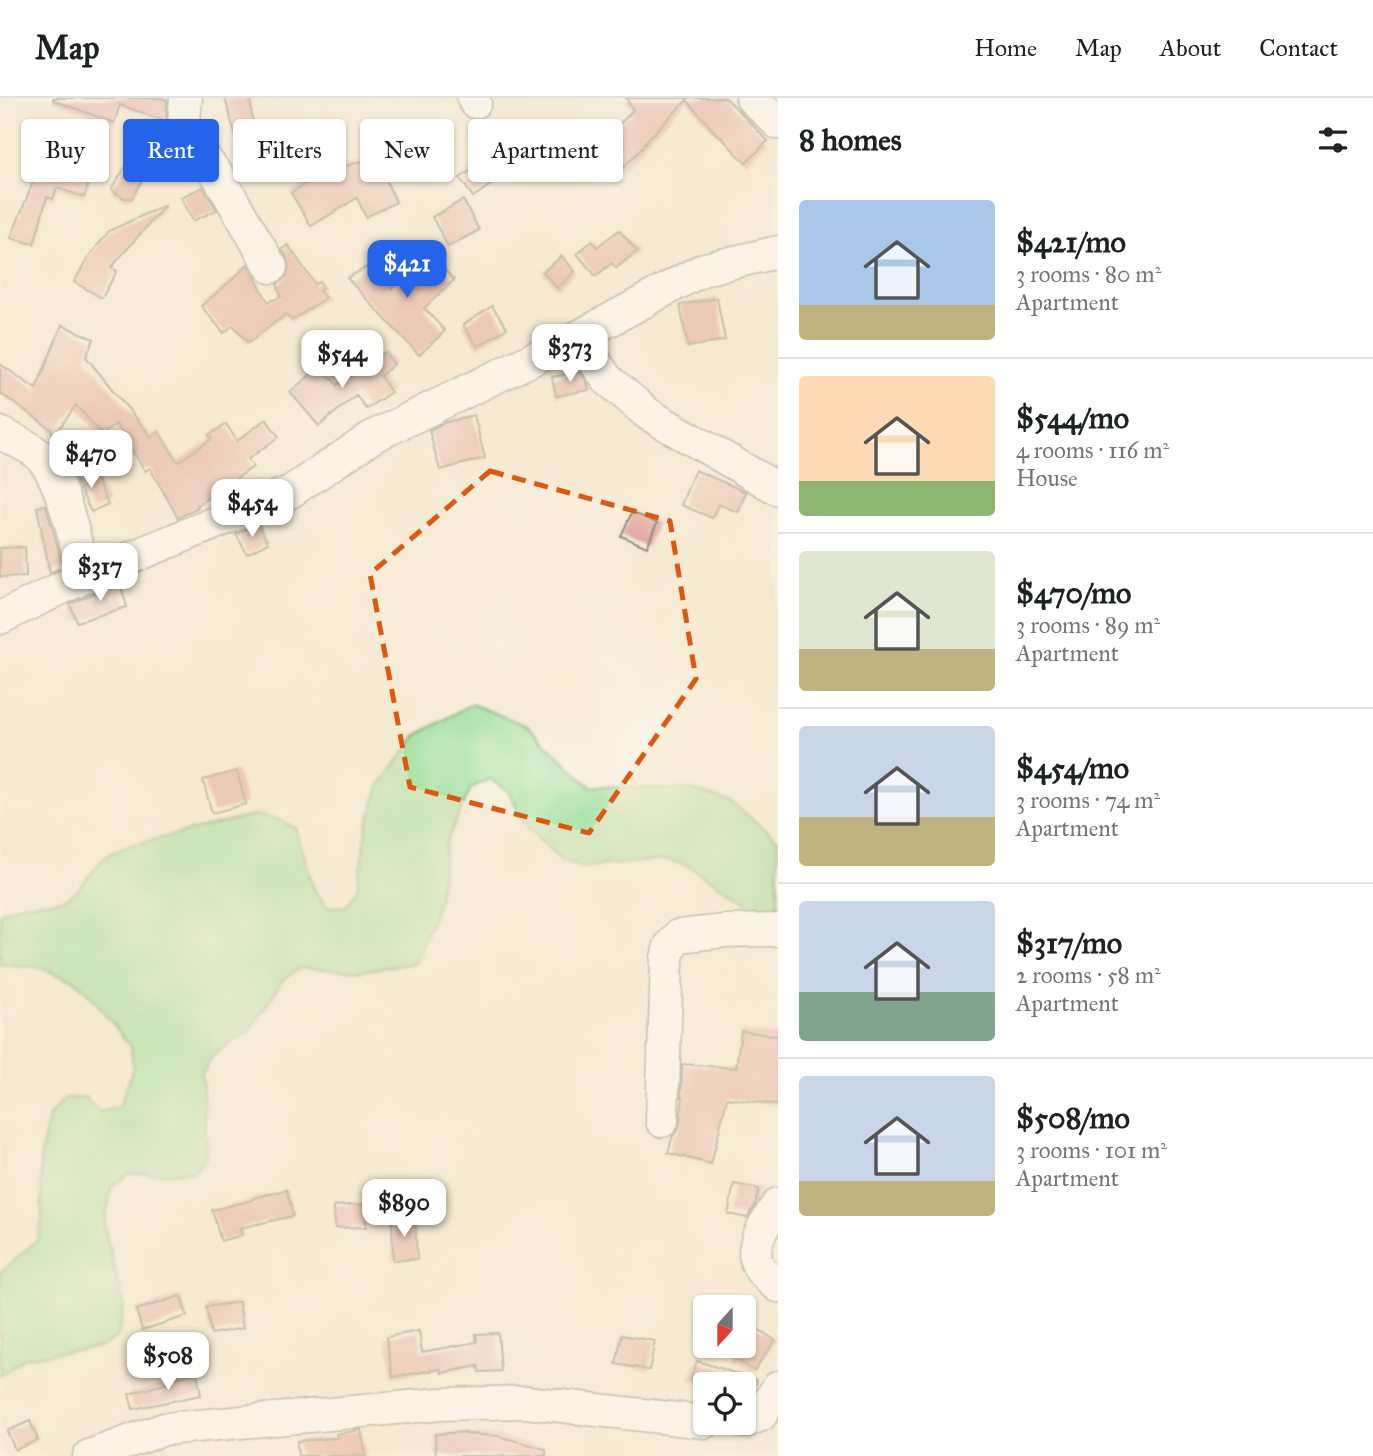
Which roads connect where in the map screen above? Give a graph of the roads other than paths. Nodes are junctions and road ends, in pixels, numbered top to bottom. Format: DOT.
graph roads {
  1 [pos="186,98"];
  2 [pos="752,98"];
  3 [pos="778,123"];
  4 [pos="778,252"];
  5 [pos="271,267"];
  6 [pos="578,337"];
  7 [pos="0,433"];
  8 [pos="778,489"];
  9 [pos="84,577"];
  10 [pos="0,618"];
  11 [pos="778,930"];
  12 [pos="662,1121"];
  13 [pos="778,1203"];
  14 [pos="778,1286"];
  15 [pos="778,1387"];
  16 [pos="756,1417"];
  17 [pos="693,1421"];
  18 [pos="89,1456"];
  1 -- 5 [label="street"];
  2 -- 3 [label="street"];
  4 -- 6 [label="street"];
  6 -- 8 [label="street"];
  6 -- 9 [label="street"];
  7 -- 9 [label="street"];
  9 -- 10 [label="street"];
  11 -- 12 [label="street"];
  13 -- 14 [label="street"];
  15 -- 16 [label="street"];
  17 -- 18 [label="street"];
}
